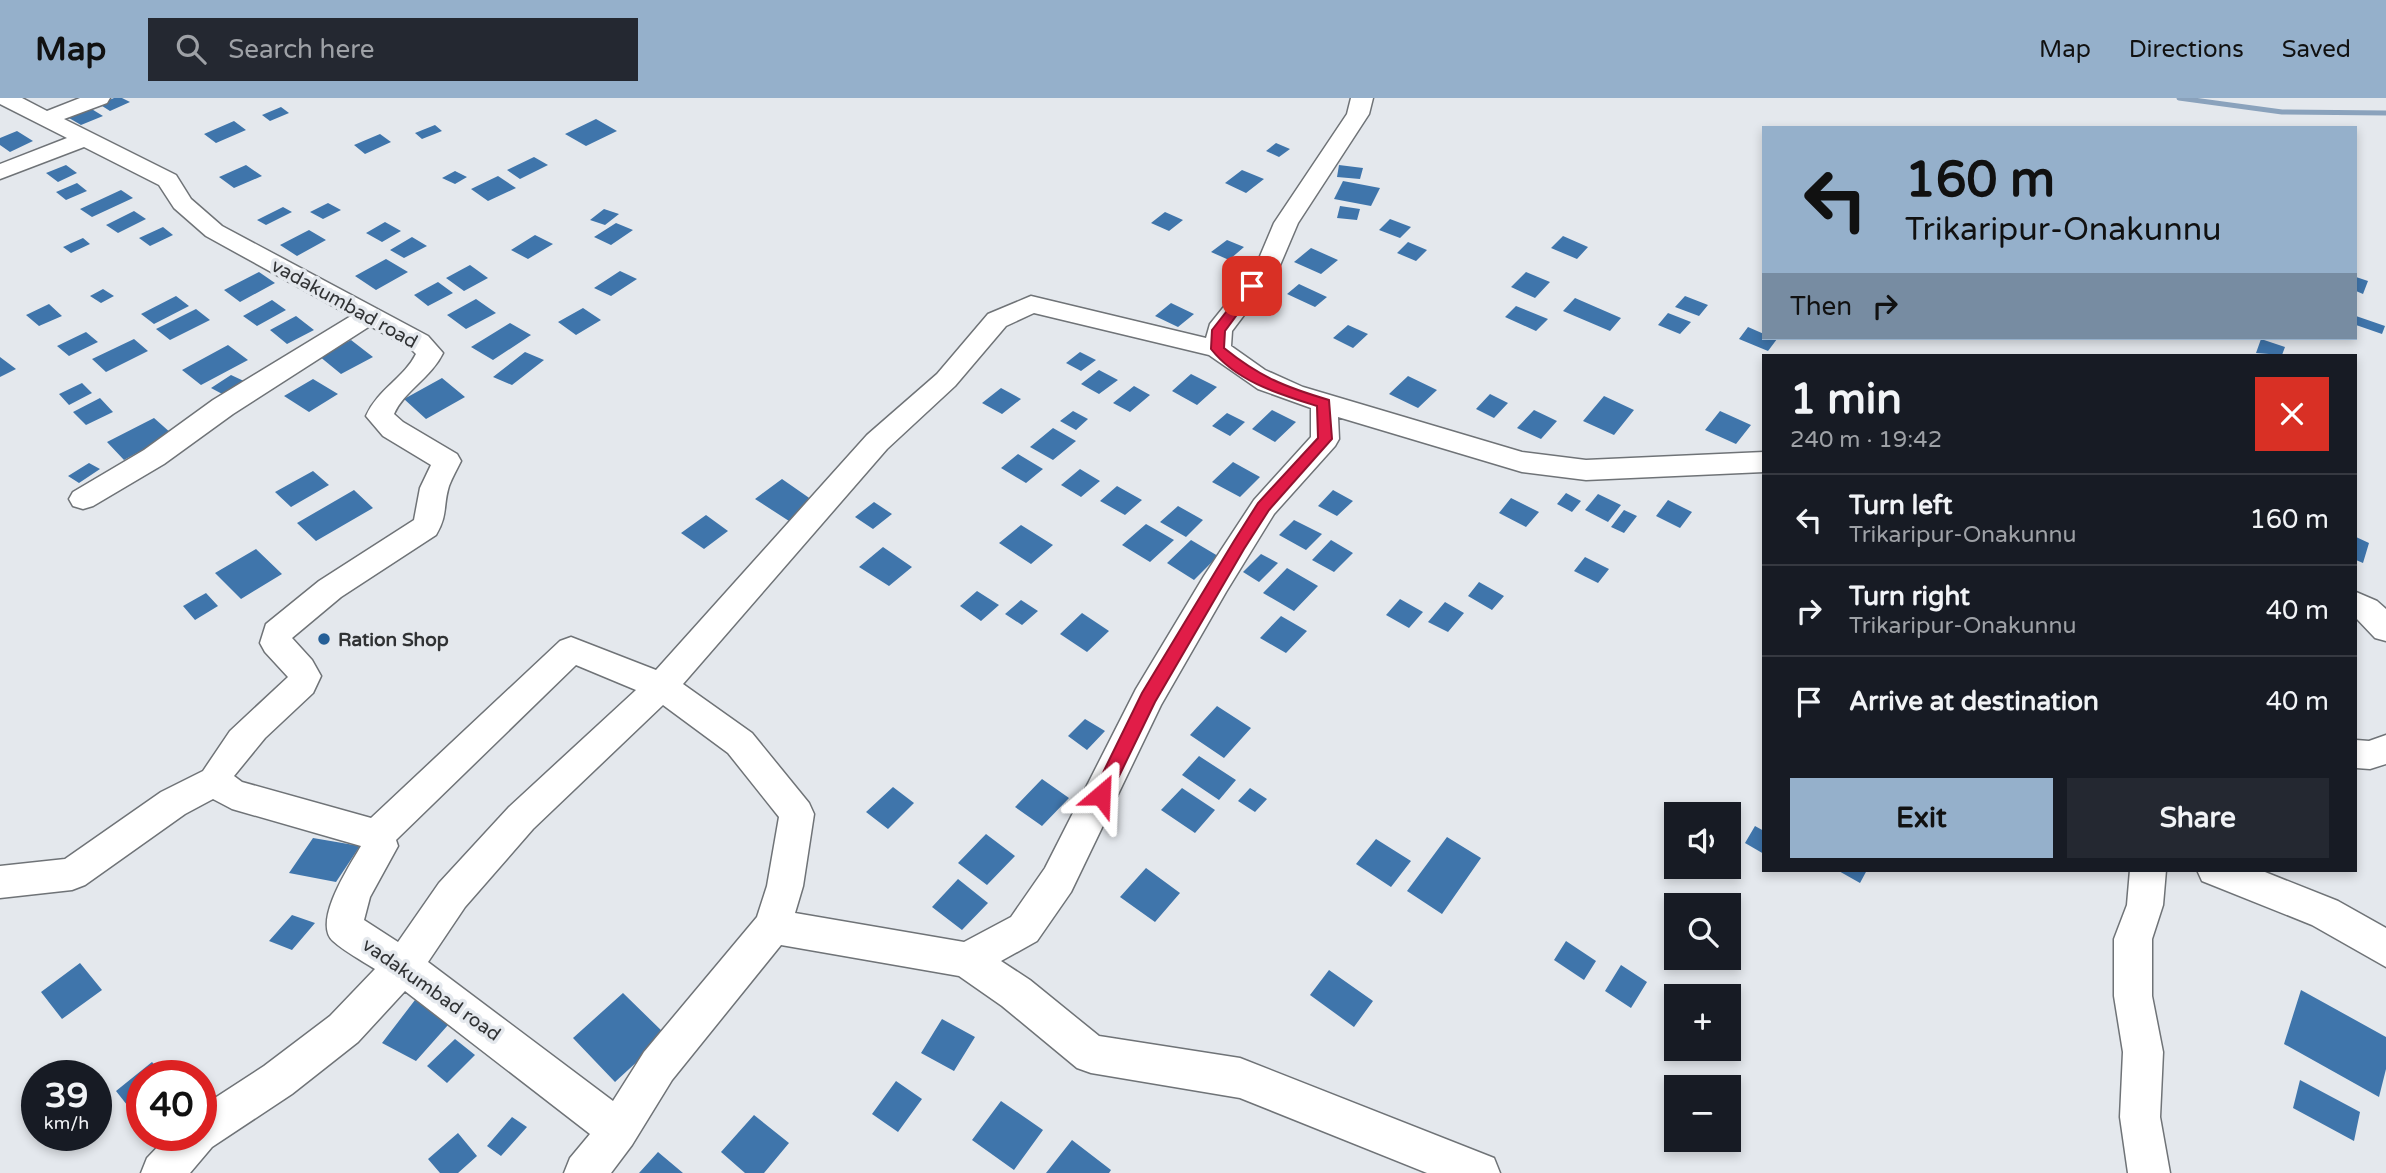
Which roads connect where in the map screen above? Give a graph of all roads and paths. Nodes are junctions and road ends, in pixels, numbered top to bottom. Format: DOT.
graph roads {
  1 [pos="5,98"];
  2 [pos="99,98"];
  3 [pos="1362,98"];
  4 [pos="45,119"];
  5 [pos="84,139"];
  6 [pos="0,172"];
  7 [pos="370,315"];
  8 [pos="1218,349"];
  9 [pos="1324,403"];
  10 [pos="1762,461"];
  11 [pos="83,499"];
  12 [pos="2357,605"];
  13 [pos="2386,629"];
  14 [pos="662,686"];
  15 [pos="2386,748"];
  16 [pos="2357,754"];
  17 [pos="215,781"];
  18 [pos="377,835"];
  19 [pos="2148,872"];
  20 [pos="2221,872"];
  21 [pos="0,882"];
  22 [pos="773,926"];
  23 [pos="2386,949"];
  24 [pos="967,960"];
  25 [pos="404,965"];
  26 [pos="217,1120"];
  27 [pos="618,1131"];
  28 [pos="182,1151"];
  29 [pos="162,1173"];
  30 [pos="585,1173"];
  31 [pos="1479,1173"];
  32 [pos="2149,1173"];
  1 -- 4 [label="street, vadakumbad road"];
  2 -- 4 [label="street"];
  3 -- 8 [label="street"];
  4 -- 5 [label="street, vadakumbad road"];
  5 -- 6 [label="street"];
  5 -- 7 [label="street, vadakumbad road"];
  7 -- 11 [label="street"];
  7 -- 17 [label="street, vadakumbad road"];
  8 -- 9 [label="street"];
  8 -- 14 [label="street"];
  9 -- 10 [label="street"];
  9 -- 24 [label="street"];
  12 -- 13 [label="street"];
  14 -- 18 [label="street"];
  14 -- 22 [label="street"];
  14 -- 25 [label="street"];
  15 -- 16 [label="street"];
  17 -- 18 [label="street"];
  17 -- 21 [label="street"];
  18 -- 25 [label="street, vadakumbad road"];
  19 -- 32 [label="street"];
  20 -- 23 [label="street"];
  22 -- 24 [label="street"];
  22 -- 27 [label="street"];
  24 -- 31 [label="street"];
  25 -- 26 [label="street"];
  25 -- 27 [label="street, vadakumbad road"];
  27 -- 30 [label="street"];
  28 -- 29 [label="street"];
}
